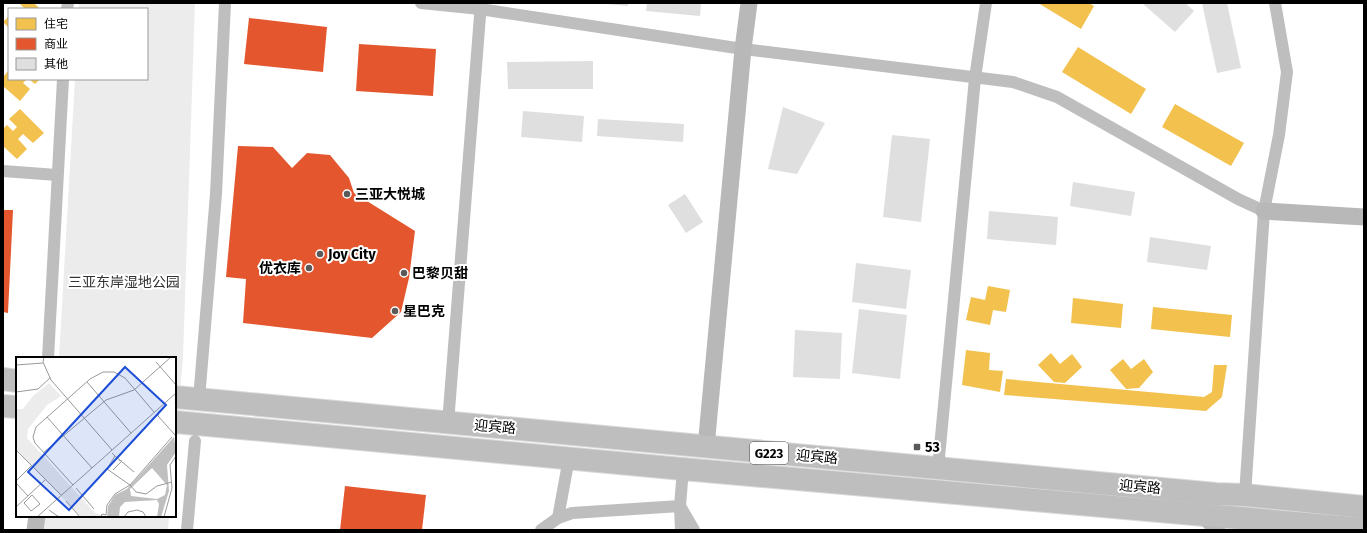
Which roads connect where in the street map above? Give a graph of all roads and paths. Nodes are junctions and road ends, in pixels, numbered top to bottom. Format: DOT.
graph roads {
  1 [pos="226,3"];
  2 [pos="421,3"];
  3 [pos="749,3"];
  4 [pos="986,3"];
  5 [pos="1275,3"];
  6 [pos="480,6"];
  7 [pos="743,49"];
  8 [pos="975,78"];
  9 [pos="63,80"];
  10 [pos="3,171"];
  11 [pos="57,175"];
  12 [pos="1264,211"];
  13 [pos="1364,217"];
  14 [pos="48,357"];
  15 [pos="3,379"];
  16 [pos="16,381"];
  17 [pos="176,397"];
  18 [pos="199,399"];
  19 [pos="176,422"];
  20 [pos="448,423"];
  21 [pos="195,441"];
  22 [pos="706,447"];
  23 [pos="569,458"];
  24 [pos="938,468"];
  25 [pos="683,469"];
  26 [pos="1125,485"];
  27 [pos="1245,495"];
  28 [pos="680,506"];
  29 [pos="1364,507"];
  30 [pos="1123,508"];
  31 [pos="36,517"];
  32 [pos="558,518"];
  33 [pos="1211,523"];
  34 [pos="1272,526"];
  35 [pos="1364,529"];
  36 [pos="35,530"];
  37 [pos="187,530"];
  38 [pos="541,530"];
  39 [pos="681,530"];
  40 [pos="694,530"];
  1 -- 18 [label="street"];
  2 -- 6 [label="street"];
  3 -- 7 [label="street"];
  4 -- 8 [label="street"];
  5 -- 12 [label="street"];
  6 -- 7 [label="street"];
  6 -- 20 [label="street"];
  7 -- 8 [label="street"];
  7 -- 22 [label="street"];
  8 -- 12 [label="street"];
  8 -- 24 [label="street"];
  9 -- 11 [label="street"];
  10 -- 11 [label="street"];
  11 -- 14 [label="street"];
  12 -- 13 [label="street"];
  12 -- 27 [label="street"];
  15 -- 16 [label="highway"];
  17 -- 18 [label="highway, 迎宾路 / G223"];
  18 -- 20 [label="highway, 迎宾路 / G223"];
  19 -- 23 [label="highway, 迎宾路 / G223"];
  20 -- 22 [label="highway, 迎宾路 / G223"];
  21 -- 37 [label="street"];
  22 -- 24 [label="highway, 迎宾路 / G223"];
  23 -- 25 [label="highway, 迎宾路 / G223"];
  23 -- 32 [label="street"];
  24 -- 26 [label="highway, 迎宾路 / G223"];
  25 -- 28 [label="street"];
  25 -- 30 [label="highway, 迎宾路 / G223"];
  26 -- 27 [label="highway, 迎宾路 / G223"];
  26 -- 30 [label="highway"];
  27 -- 29 [label="highway, 迎宾路 / G223"];
  28 -- 32 [label="street"];
  28 -- 39 [label="street"];
  28 -- 40 [label="street"];
  30 -- 33 [label="highway, 迎宾路 / G223"];
  31 -- 36 [label="street"];
  32 -- 38 [label="street"];
  33 -- 34 [label="highway, 迎宾路 / G223"];
  34 -- 35 [label="highway, 迎宾路 / G223"];
}
